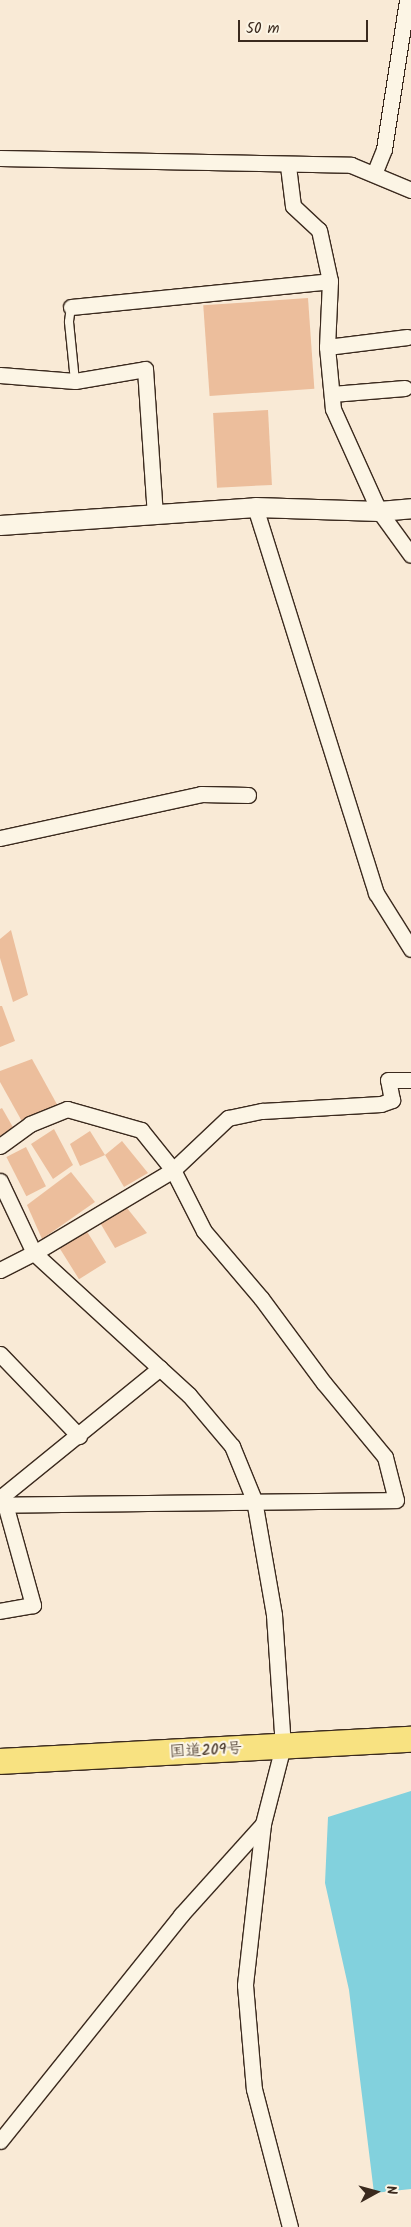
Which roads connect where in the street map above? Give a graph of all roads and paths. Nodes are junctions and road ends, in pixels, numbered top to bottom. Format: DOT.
graph roads {
  1 [pos="407,0"];
  2 [pos="0,158"];
  3 [pos="288,166"];
  4 [pos="374,174"];
  5 [pos="411,190"];
  6 [pos="330,281"];
  7 [pos="71,307"];
  8 [pos="407,337"];
  9 [pos="327,346"];
  10 [pos="0,375"];
  11 [pos="75,381"];
  12 [pos="405,388"];
  13 [pos="332,394"];
  14 [pos="255,507"];
  15 [pos="411,508"];
  16 [pos="379,511"];
  17 [pos="155,514"];
  18 [pos="0,525"];
  19 [pos="411,555"];
  20 [pos="248,796"];
  21 [pos="0,838"];
  22 [pos="411,949"];
  23 [pos="411,1080"];
  24 [pos="0,1146"];
  25 [pos="173,1170"];
  26 [pos="0,1181"];
  27 [pos="34,1254"];
  28 [pos="0,1270"];
  29 [pos="0,1354"];
  30 [pos="160,1368"];
  31 [pos="79,1436"];
  32 [pos="254,1500"];
  33 [pos="1,1501"];
  34 [pos="0,1610"];
  35 [pos="411,1739"];
  36 [pos="284,1746"];
  37 [pos="0,1761"];
  38 [pos="263,1824"];
  39 [pos="0,2141"];
  40 [pos="290,2227"];
  1 -- 4 [label="street"];
  2 -- 3 [label="street"];
  3 -- 4 [label="street"];
  3 -- 6 [label="street"];
  4 -- 5 [label="street"];
  6 -- 7 [label="street"];
  6 -- 9 [label="street"];
  7 -- 11 [label="lane"];
  8 -- 9 [label="street"];
  9 -- 13 [label="street"];
  10 -- 11 [label="street"];
  11 -- 17 [label="street"];
  12 -- 13 [label="street"];
  13 -- 16 [label="street"];
  14 -- 16 [label="street"];
  14 -- 17 [label="street"];
  14 -- 22 [label="street"];
  15 -- 16 [label="street"];
  16 -- 19 [label="street"];
  17 -- 18 [label="street"];
  20 -- 21 [label="street"];
  23 -- 25 [label="street"];
  24 -- 25 [label="street"];
  25 -- 27 [label="street"];
  25 -- 32 [label="street"];
  26 -- 27 [label="street"];
  27 -- 28 [label="street"];
  27 -- 30 [label="street"];
  29 -- 31 [label="street"];
  30 -- 31 [label="street"];
  30 -- 32 [label="street"];
  31 -- 33 [label="street"];
  32 -- 33 [label="street"];
  32 -- 36 [label="street"];
  33 -- 34 [label="street"];
  35 -- 36 [label="highway, 国道209号"];
  36 -- 37 [label="highway, 国道209号"];
  36 -- 38 [label="street"];
  38 -- 39 [label="street"];
  38 -- 40 [label="street"];
}
